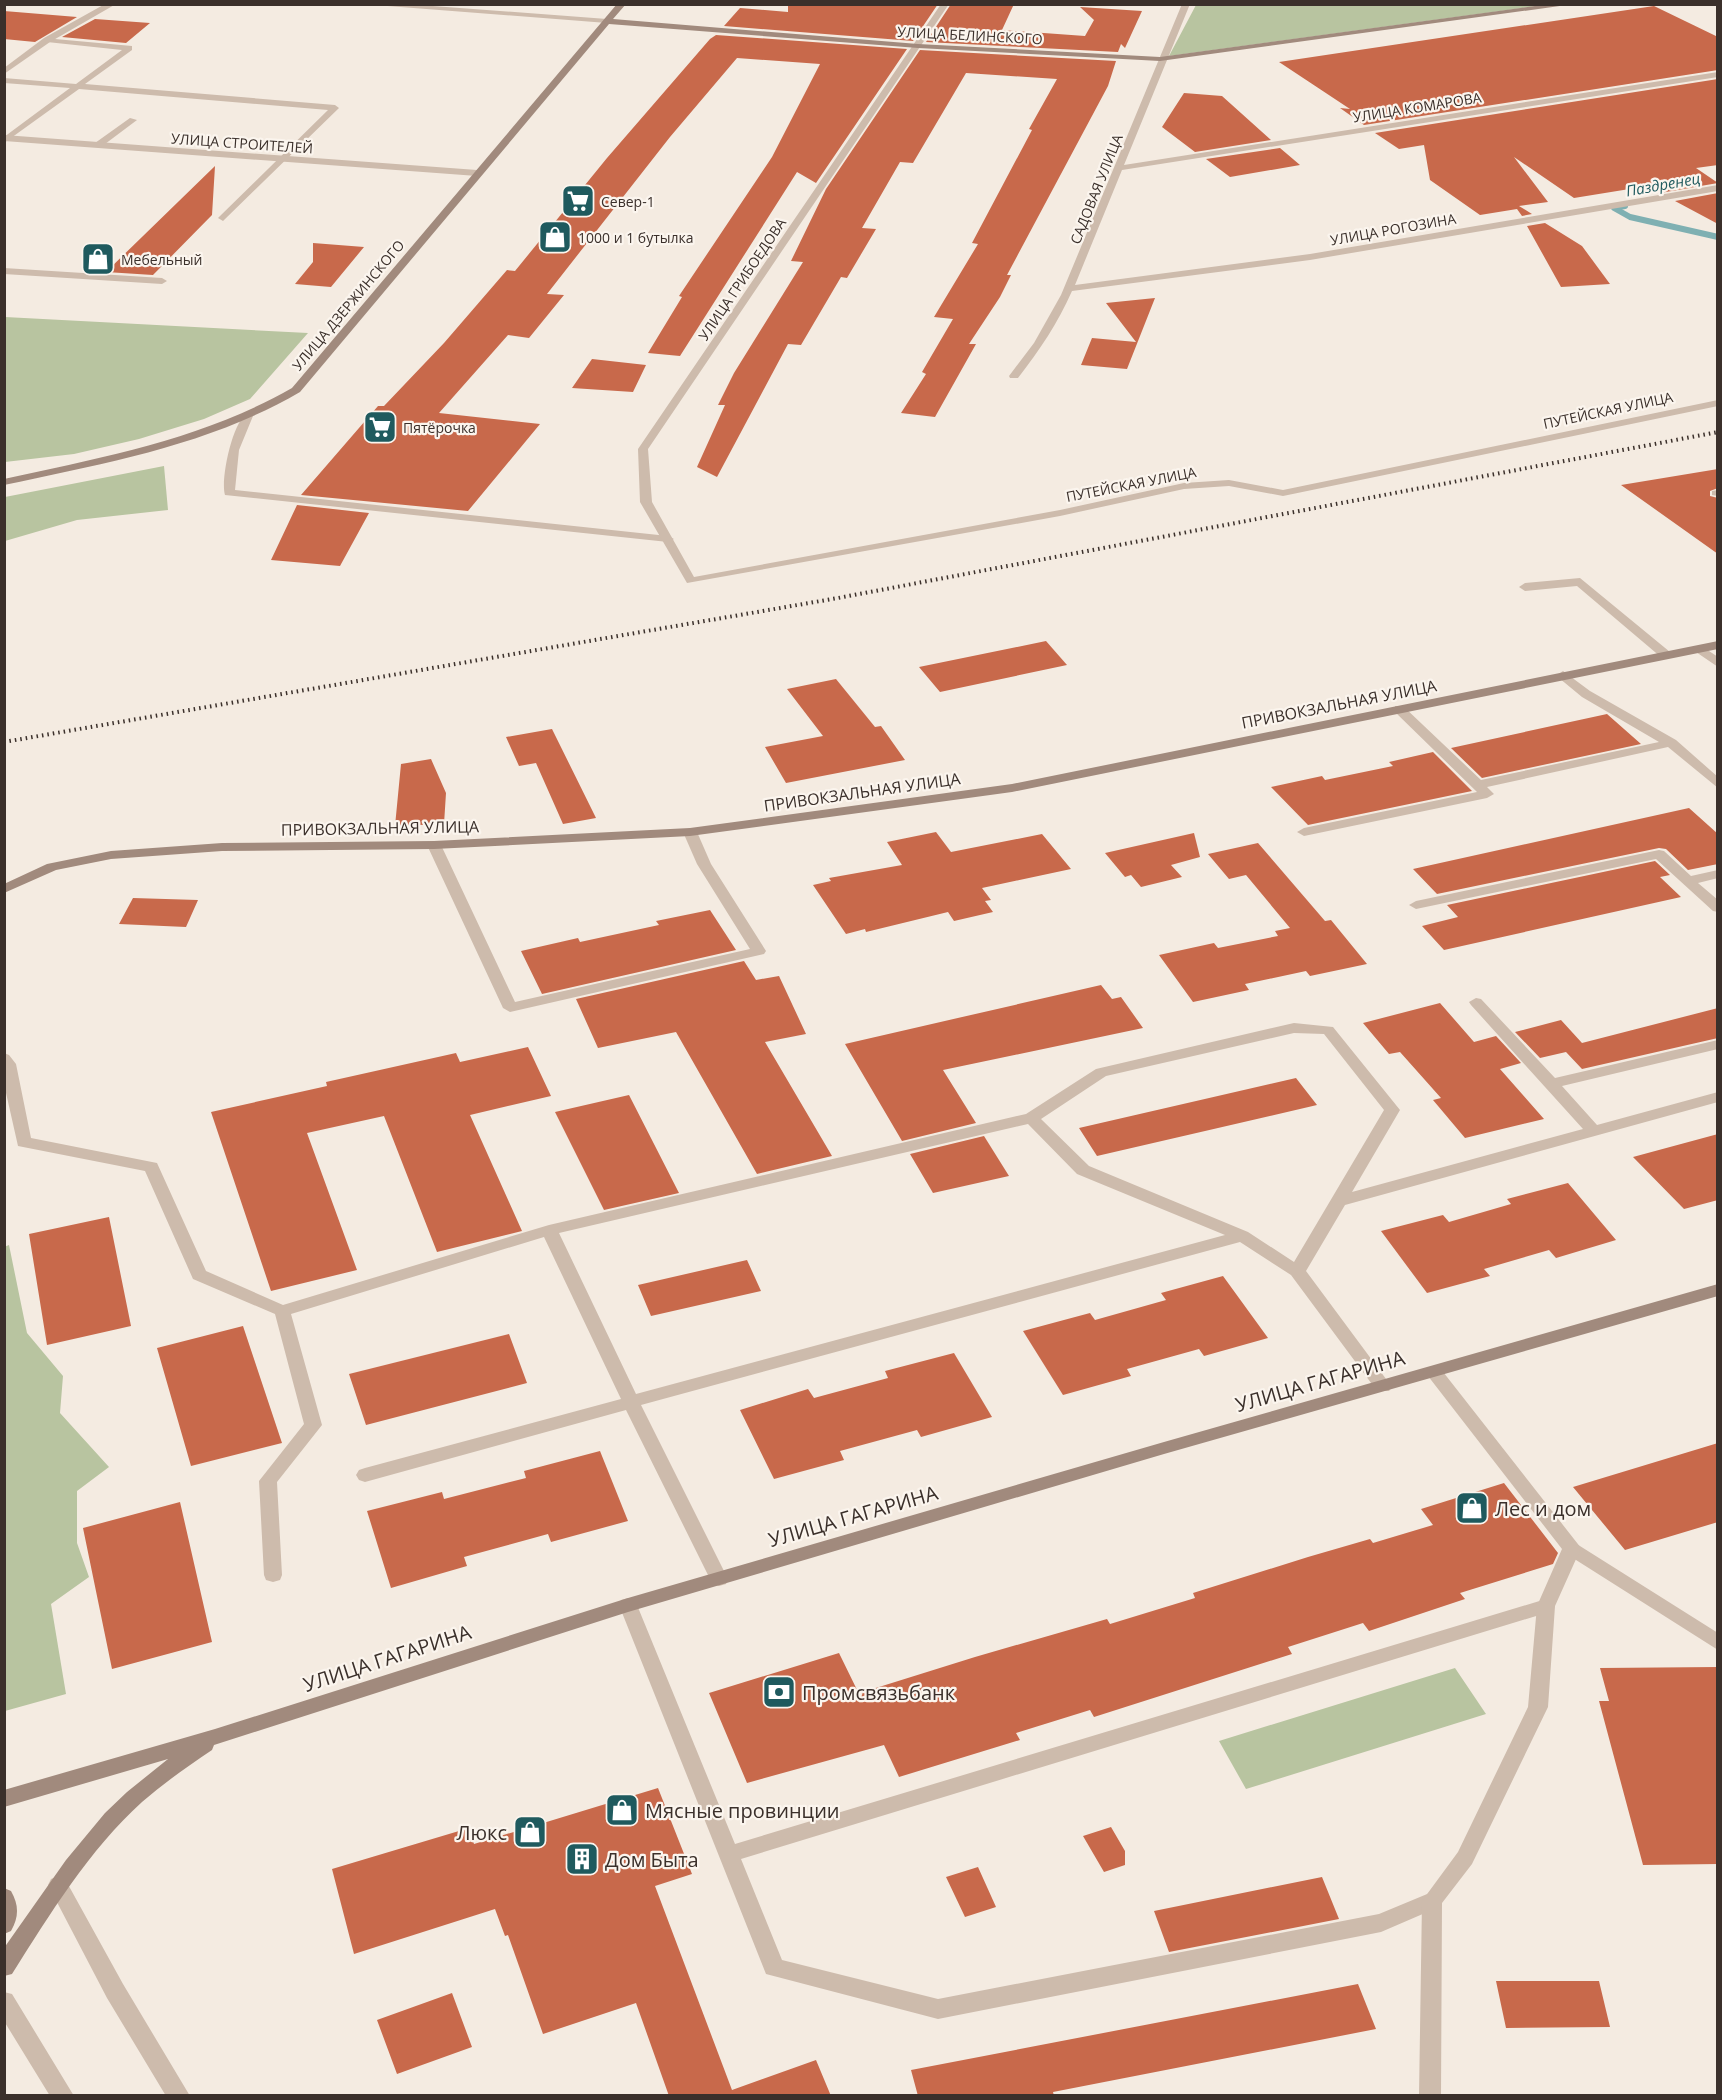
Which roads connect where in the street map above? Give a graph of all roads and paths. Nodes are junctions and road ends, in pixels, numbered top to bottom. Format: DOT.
graph roads {
  1 [pos="112,4"];
  2 [pos="366,4"];
  3 [pos="622,4"];
  4 [pos="945,4"];
  5 [pos="1186,4"];
  6 [pos="1570,4"];
  7 [pos="402,6"];
  8 [pos="607,21"];
  9 [pos="47,40"];
  10 [pos="918,46"];
  11 [pos="1160,59"];
  12 [pos="4,72"];
  13 [pos="1718,74"];
  14 [pos="4,80"];
  15 [pos="75,87"];
  16 [pos="133,120"];
  17 [pos="6,139"];
  18 [pos="98,146"];
  19 [pos="283,160"];
  20 [pos="1121,168"];
  21 [pos="477,172"];
  22 [pos="1718,188"];
  23 [pos="223,218"];
  24 [pos="4,271"];
  25 [pos="162,281"];
  26 [pos="1071,288"];
  27 [pos="1014,376"];
  28 [pos="1718,403"];
  29 [pos="248,416"];
  30 [pos="4,482"];
  31 [pos="668,539"];
  32 [pos="691,582"];
  33 [pos="1525,587"];
  34 [pos="1718,645"];
  35 [pos="1700,649"];
  36 [pos="1666,655"];
  37 [pos="1718,663"];
  38 [pos="1563,675"];
  39 [pos="1399,709"];
  40 [pos="1671,743"];
  41 [pos="1718,784"];
  42 [pos="1478,785"];
  43 [pos="690,832"];
  44 [pos="1304,832"];
  45 [pos="434,845"];
  46 [pos="1718,874"];
  47 [pos="1688,881"];
  48 [pos="4,890"];
  49 [pos="1416,905"];
  50 [pos="1718,908"];
  51 [pos="1476,1002"];
  52 [pos="1718,1044"];
  53 [pos="4,1058"];
  54 [pos="1551,1084"];
  55 [pos="1718,1097"];
  56 [pos="1031,1118"];
  57 [pos="1594,1131"];
  58 [pos="1339,1201"];
  59 [pos="549,1230"];
  60 [pos="1242,1236"];
  61 [pos="1297,1271"];
  62 [pos="1718,1290"];
  63 [pos="282,1311"];
  64 [pos="1434,1372"];
  65 [pos="1383,1387"];
  66 [pos="631,1402"];
  67 [pos="365,1475"];
  68 [pos="1572,1548"];
  69 [pos="273,1575"];
  70 [pos="719,1579"];
  71 [pos="628,1605"];
  72 [pos="1546,1606"];
  73 [pos="1718,1643"];
  74 [pos="214,1737"];
  75 [pos="4,1799"];
  76 [pos="729,1854"];
  77 [pos="58,1885"];
  78 [pos="4,1897"];
  79 [pos="1432,1901"];
  80 [pos="4,1925"];
  81 [pos="4,1967"];
  82 [pos="4,2001"];
  83 [pos="63,2096"];
  84 [pos="179,2096"];
  85 [pos="1430,2096"];
  1 -- 9 [label="street"];
  2 -- 7 [label="street, УЛИЦА БЕЛИНСКОГО"];
  3 -- 8 [label="street, УЛИЦА ДЗЕРЖИНСКОГО"];
  4 -- 10 [label="street, УЛИЦА ГРИБОЕДОВА"];
  5 -- 11 [label="street, САДОВАЯ УЛИЦА"];
  6 -- 11 [label="street, УЛИЦА БЕЛИНСКОГО"];
  7 -- 8 [label="street, УЛИЦА БЕЛИНСКОГО"];
  8 -- 10 [label="street, УЛИЦА БЕЛИНСКОГО"];
  8 -- 21 [label="street, УЛИЦА ДЗЕРЖИНСКОГО"];
  9 -- 12 [label="street"];
  9 -- 15 [label="street"];
  10 -- 11 [label="street, УЛИЦА БЕЛИНСКОГО"];
  10 -- 31 [label="street, УЛИЦА ГРИБОЕДОВА"];
  11 -- 20 [label="street, САДОВАЯ УЛИЦА"];
  13 -- 20 [label="street, УЛИЦА КОМАРОВА"];
  14 -- 15 [label="street"];
  15 -- 17 [label="street"];
  15 -- 19 [label="street"];
  16 -- 18 [label="street"];
  17 -- 18 [label="street, УЛИЦА СТРОИТЕЛЕЙ"];
  18 -- 19 [label="street, УЛИЦА СТРОИТЕЛЕЙ"];
  19 -- 21 [label="street, УЛИЦА СТРОИТЕЛЕЙ"];
  19 -- 23 [label="street"];
  20 -- 26 [label="street, САДОВАЯ УЛИЦА"];
  21 -- 29 [label="street, УЛИЦА ДЗЕРЖИНСКОГО"];
  22 -- 26 [label="street, УЛИЦА РОГОЗИНА"];
  24 -- 25 [label="street"];
  26 -- 27 [label="street, САДОВАЯ УЛИЦА"];
  28 -- 32 [label="street, ПУТЕЙСКАЯ УЛИЦА"];
  29 -- 30 [label="street, УЛИЦА ДЗЕРЖИНСКОГО"];
  29 -- 31 [label="street"];
  31 -- 32 [label="street, УЛИЦА ГРИБОЕДОВА"];
  33 -- 36 [label="street"];
  34 -- 35 [label="street, ПРИВОКЗАЛЬНАЯ УЛИЦА"];
  35 -- 36 [label="street, ПРИВОКЗАЛЬНАЯ УЛИЦА"];
  35 -- 37 [label="street"];
  36 -- 38 [label="street, ПРИВОКЗАЛЬНАЯ УЛИЦА"];
  38 -- 39 [label="street, ПРИВОКЗАЛЬНАЯ УЛИЦА"];
  38 -- 40 [label="street"];
  39 -- 42 [label="street"];
  39 -- 43 [label="street, ПРИВОКЗАЛЬНАЯ УЛИЦА"];
  40 -- 41 [label="street"];
  40 -- 42 [label="street"];
  42 -- 44 [label="street"];
  43 -- 45 [label="street, ПРИВОКЗАЛЬНАЯ УЛИЦА"];
  43 -- 45 [label="street"];
  45 -- 48 [label="street, ПРИВОКЗАЛЬНАЯ УЛИЦА"];
  46 -- 47 [label="street"];
  47 -- 49 [label="street"];
  47 -- 50 [label="street"];
  51 -- 54 [label="street"];
  52 -- 54 [label="street"];
  53 -- 63 [label="street"];
  54 -- 57 [label="street"];
  55 -- 57 [label="street"];
  56 -- 58 [label="street"];
  56 -- 59 [label="street"];
  56 -- 60 [label="street"];
  57 -- 58 [label="street"];
  58 -- 61 [label="street"];
  59 -- 63 [label="street"];
  59 -- 66 [label="street"];
  60 -- 61 [label="street"];
  60 -- 66 [label="street"];
  61 -- 65 [label="street"];
  62 -- 64 [label="street, УЛИЦА ГАГАРИНА"];
  63 -- 69 [label="street"];
  64 -- 65 [label="street, УЛИЦА ГАГАРИНА"];
  64 -- 68 [label="street"];
  65 -- 70 [label="street, УЛИЦА ГАГАРИНА"];
  66 -- 67 [label="street"];
  66 -- 70 [label="street"];
  68 -- 72 [label="street"];
  68 -- 73 [label="street"];
  70 -- 71 [label="street, УЛИЦА ГАГАРИНА"];
  71 -- 74 [label="street, УЛИЦА ГАГАРИНА"];
  71 -- 76 [label="street"];
  72 -- 76 [label="street"];
  72 -- 79 [label="street"];
  74 -- 75 [label="street, УЛИЦА ГАГАРИНА"];
  74 -- 77 [label="street"];
  76 -- 79 [label="street"];
  77 -- 81 [label="street"];
  77 -- 84 [label="street"];
  78 -- 80 [label="street"];
  79 -- 85 [label="street"];
  82 -- 83 [label="street"];
}
